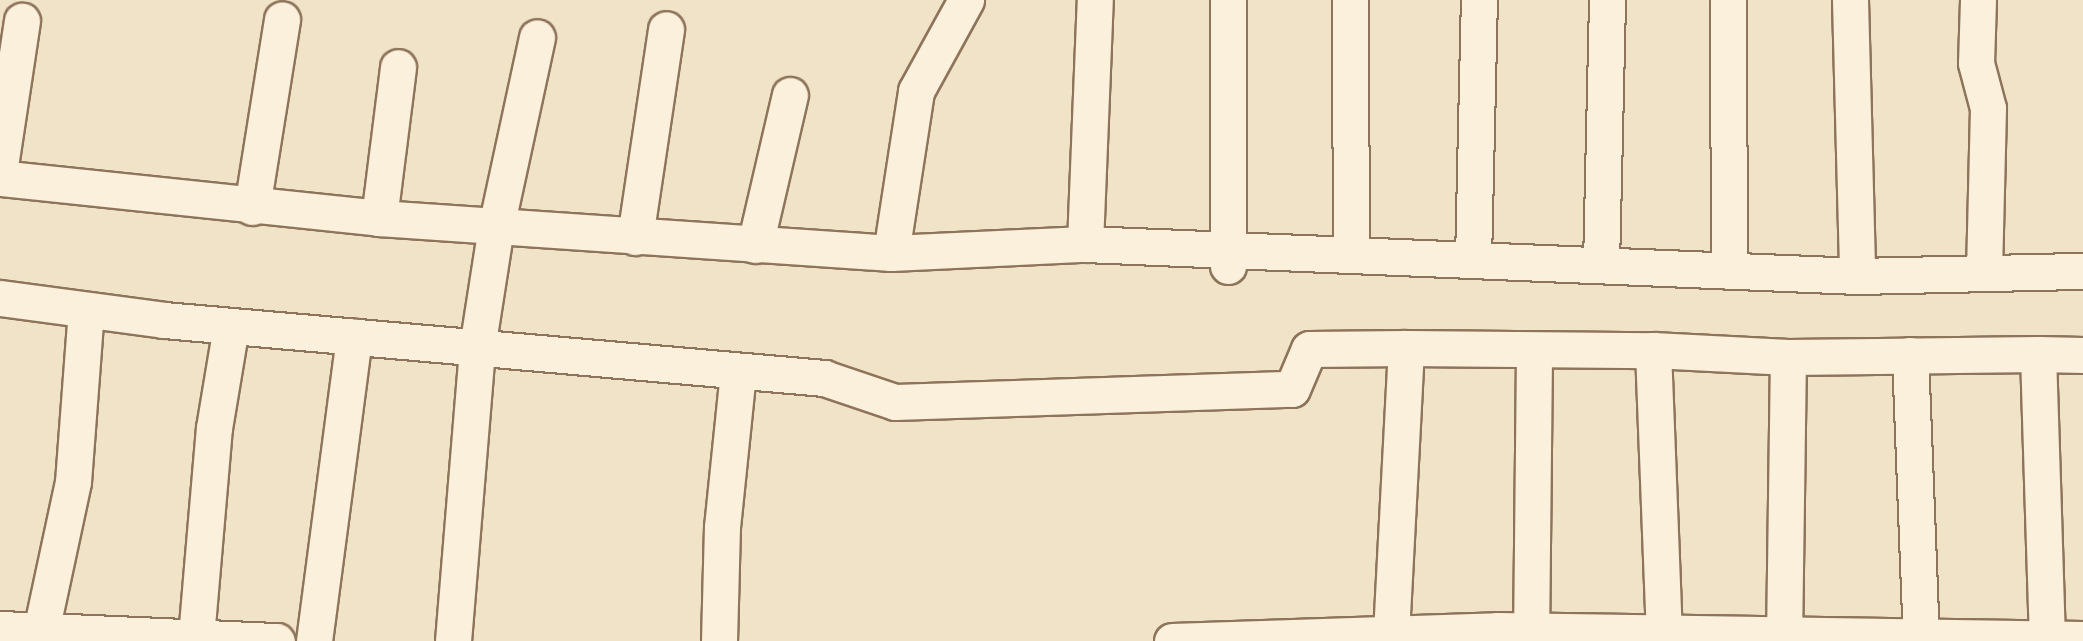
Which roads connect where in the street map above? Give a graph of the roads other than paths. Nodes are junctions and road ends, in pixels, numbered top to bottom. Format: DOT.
graph roads {
  1 [pos="966,0"];
  2 [pos="1096,0"];
  3 [pos="1228,0"];
  4 [pos="1350,0"];
  5 [pos="1479,0"];
  6 [pos="1607,0"];
  7 [pos="1728,0"];
  8 [pos="1850,0"];
  9 [pos="1978,0"];
  10 [pos="282,19"];
  11 [pos="22,21"];
  12 [pos="666,29"];
  13 [pos="537,37"];
  14 [pos="398,67"];
  15 [pos="790,95"];
  16 [pos="0,166"];
  17 [pos="0,178"];
  18 [pos="252,207"];
  19 [pos="379,218"];
  20 [pos="496,227"];
  21 [pos="635,237"];
  22 [pos="1085,244"];
  23 [pos="755,245"];
  24 [pos="891,253"];
  25 [pos="1351,255"];
  26 [pos="1228,258"];
  27 [pos="1473,260"];
  28 [pos="1601,265"];
  29 [pos="1729,271"];
  30 [pos="2083,271"];
  31 [pos="1984,273"];
  32 [pos="1857,276"];
  33 [pos="0,298"];
  34 [pos="86,310"];
  35 [pos="231,326"];
  36 [pos="354,337"];
  37 [pos="477,348"];
  38 [pos="1406,348"];
  39 [pos="1653,350"];
  40 [pos="1534,351"];
  41 [pos="2038,354"];
  42 [pos="1910,355"];
  43 [pos="2083,355"];
  44 [pos="1787,357"];
  45 [pos="738,371"];
  46 [pos="0,629"];
  47 [pos="41,631"];
  48 [pos="1664,631"];
  49 [pos="1391,634"];
  50 [pos="1921,635"];
  51 [pos="1532,636"];
  52 [pos="196,637"];
  53 [pos="1784,637"];
  54 [pos="2047,639"];
  55 [pos="2083,639"];
  56 [pos="277,641"];
  57 [pos="314,641"];
  58 [pos="453,641"];
  59 [pos="719,641"];
  60 [pos="1172,641"];
  1 -- 24 [label="street"];
  2 -- 22 [label="street"];
  3 -- 26 [label="street"];
  4 -- 25 [label="street"];
  5 -- 27 [label="street"];
  6 -- 28 [label="street"];
  7 -- 29 [label="street"];
  8 -- 32 [label="street"];
  9 -- 31 [label="street"];
  10 -- 18 [label="street"];
  11 -- 16 [label="street"];
  12 -- 21 [label="street"];
  13 -- 20 [label="street"];
  14 -- 19 [label="street"];
  15 -- 23 [label="street"];
  17 -- 18 [label="street"];
  18 -- 19 [label="street"];
  19 -- 20 [label="street"];
  20 -- 21 [label="street"];
  20 -- 37 [label="street"];
  21 -- 23 [label="street"];
  22 -- 24 [label="street"];
  22 -- 26 [label="street"];
  23 -- 24 [label="street"];
  25 -- 26 [label="street"];
  25 -- 27 [label="street"];
  27 -- 28 [label="street"];
  28 -- 29 [label="street"];
  29 -- 32 [label="street"];
  30 -- 31 [label="street"];
  31 -- 32 [label="street"];
  33 -- 34 [label="street"];
  34 -- 35 [label="street"];
  34 -- 47 [label="street"];
  35 -- 36 [label="street"];
  35 -- 52 [label="street"];
  36 -- 37 [label="street"];
  36 -- 57 [label="street"];
  37 -- 45 [label="street"];
  37 -- 58 [label="street"];
  38 -- 40 [label="street"];
  38 -- 45 [label="street"];
  38 -- 49 [label="street"];
  39 -- 40 [label="street"];
  39 -- 44 [label="street"];
  39 -- 48 [label="street"];
  40 -- 51 [label="street"];
  41 -- 42 [label="street"];
  41 -- 43 [label="street"];
  41 -- 54 [label="street"];
  42 -- 44 [label="street"];
  42 -- 50 [label="street"];
  44 -- 53 [label="street"];
  45 -- 59 [label="street"];
  46 -- 47 [label="street"];
  47 -- 52 [label="street"];
  48 -- 51 [label="street"];
  48 -- 53 [label="street"];
  49 -- 51 [label="street"];
  49 -- 60 [label="street"];
  50 -- 53 [label="street"];
  50 -- 54 [label="street"];
  52 -- 56 [label="street"];
  54 -- 55 [label="street"];
}
